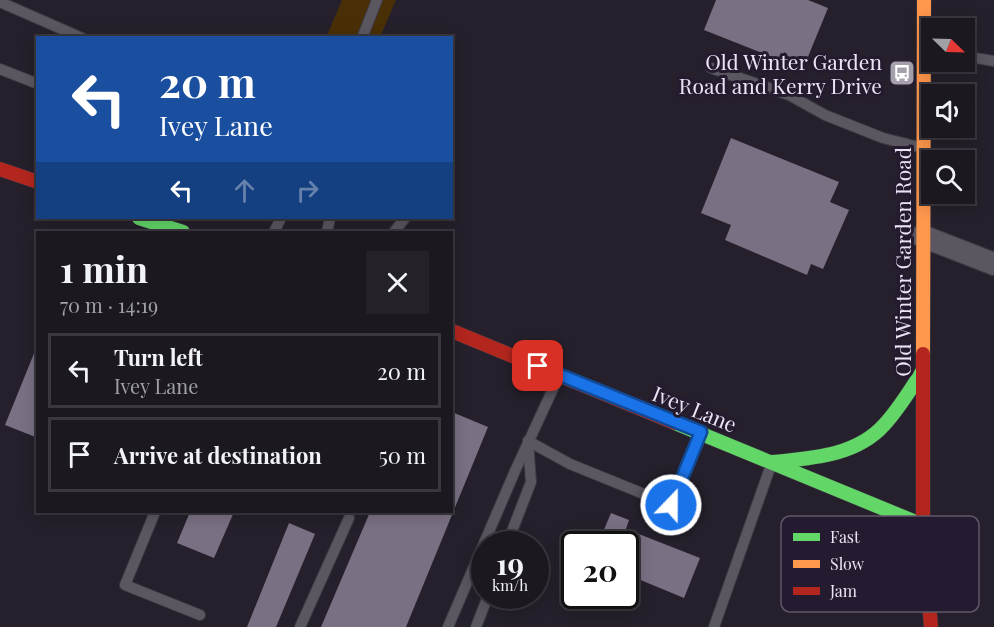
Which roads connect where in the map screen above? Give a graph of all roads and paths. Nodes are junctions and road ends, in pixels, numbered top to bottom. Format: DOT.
graph roads {
  1 [pos="377,0"];
  2 [pos="924,0"];
  3 [pos="0,2"];
  4 [pos="925,18"];
  5 [pos="77,36"];
  6 [pos="363,36"];
  7 [pos="975,58"];
  8 [pos="994,61"];
  9 [pos="711,68"];
  10 [pos="0,69"];
  11 [pos="926,72"];
  12 [pos="36,83"];
  13 [pos="923,148"];
  14 [pos="0,170"];
  15 [pos="36,181"];
  16 [pos="141,219"];
  17 [pos="404,219"];
  18 [pos="165,230"];
  19 [pos="395,231"];
  20 [pos="922,236"];
  21 [pos="994,264"];
  22 [pos="453,331"];
  23 [pos="922,372"];
  24 [pos="560,375"];
  25 [pos="701,432"];
  26 [pos="528,441"];
  27 [pos="772,462"];
  28 [pos="155,513"];
  29 [pos="901,516"];
  30 [pos="922,516"];
  31 [pos="349,518"];
  32 [pos="512,531"];
  33 [pos="483,609"];
  34 [pos="930,612"];
  35 [pos="200,615"];
  36 [pos="300,627"];
  37 [pos="448,627"];
  38 [pos="476,627"];
  39 [pos="714,627"];
  40 [pos="931,627"];
  1 -- 6 [label="lane"];
  2 -- 4 [label="main road, Old Winter Garden Road"];
  3 -- 5 [label="lane"];
  7 -- 8 [label="lane"];
  9 -- 13 [label="lane"];
  10 -- 12 [label="lane"];
  11 -- 13 [label="main road, Old Winter Garden Road"];
  13 -- 20 [label="main road, Old Winter Garden Road"];
  14 -- 15 [label="main road"];
  16 -- 18 [label="main road"];
  17 -- 19 [label="lane"];
  20 -- 21 [label="street"];
  20 -- 23 [label="main road, Old Winter Garden Road"];
  22 -- 24 [label="main road, Ivey Lane"];
  23 -- 27 [label="main road"];
  23 -- 30 [label="main road, Old Winter Garden Road"];
  24 -- 25 [label="main road, Ivey Lane"];
  24 -- 26 [label="lane"];
  25 -- 26 [label="lane"];
  25 -- 27 [label="main road, Ivey Lane"];
  26 -- 32 [label="lane"];
  26 -- 37 [label="lane"];
  27 -- 29 [label="main road, Ivey Lane"];
  27 -- 39 [label="lane"];
  28 -- 35 [label="lane"];
  31 -- 36 [label="lane"];
  33 -- 38 [label="lane"];
  34 -- 40 [label="main road, Old Winter Garden Road"];
}
